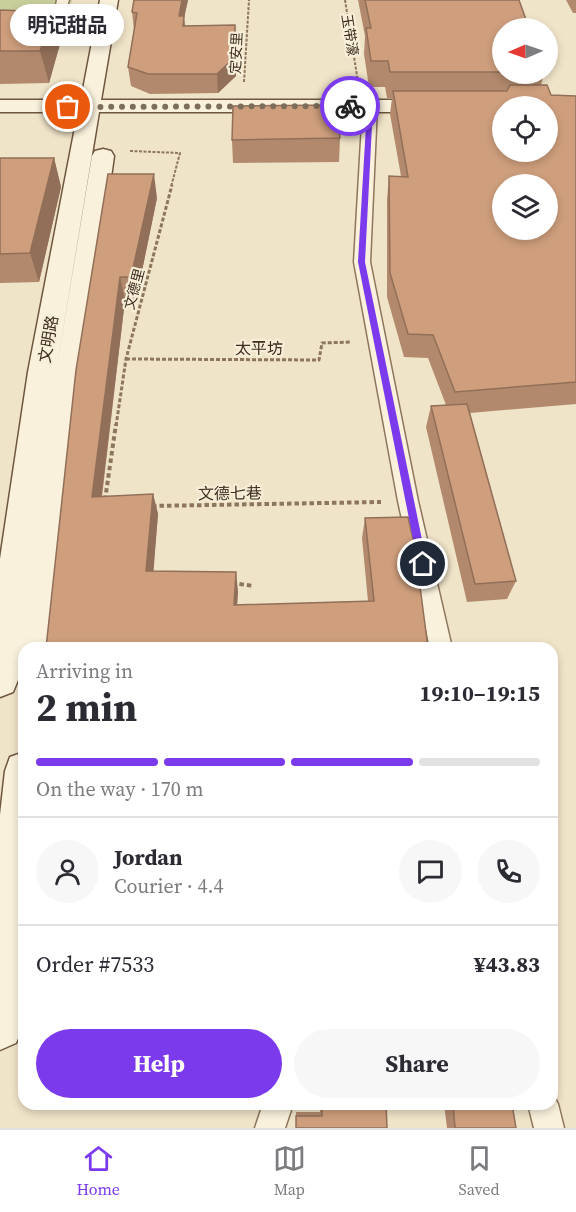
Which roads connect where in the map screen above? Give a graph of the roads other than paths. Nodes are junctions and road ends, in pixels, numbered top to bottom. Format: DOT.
graph roads {
  1 [pos="63,0"];
  2 [pos="109,0"];
  3 [pos="0,17"];
  4 [pos="106,99"];
  5 [pos="0,106"];
  6 [pos="366,106"];
  7 [pos="460,106"];
  8 [pos="38,642"];
  9 [pos="440,642"];
  10 [pos="0,681"];
  11 [pos="18,804"];
  12 [pos="7,865"];
  13 [pos="0,1027"];
  14 [pos="276,1110"];
  15 [pos="544,1110"];
  16 [pos="270,1128"];
  17 [pos="549,1128"];
  1 -- 3 [label="lane"];
  2 -- 4 [label="main road, 文明路"];
  4 -- 5 [label="main road"];
  4 -- 6 [label="main road"];
  4 -- 8 [label="main road, 文明路"];
  4 -- 10 [label="main road, 文明路"];
  6 -- 7 [label="main road"];
  6 -- 9 [label="lane"];
  11 -- 12 [label="main road"];
  12 -- 13 [label="main road"];
  14 -- 16 [label="lane"];
  15 -- 17 [label="lane"];
}
